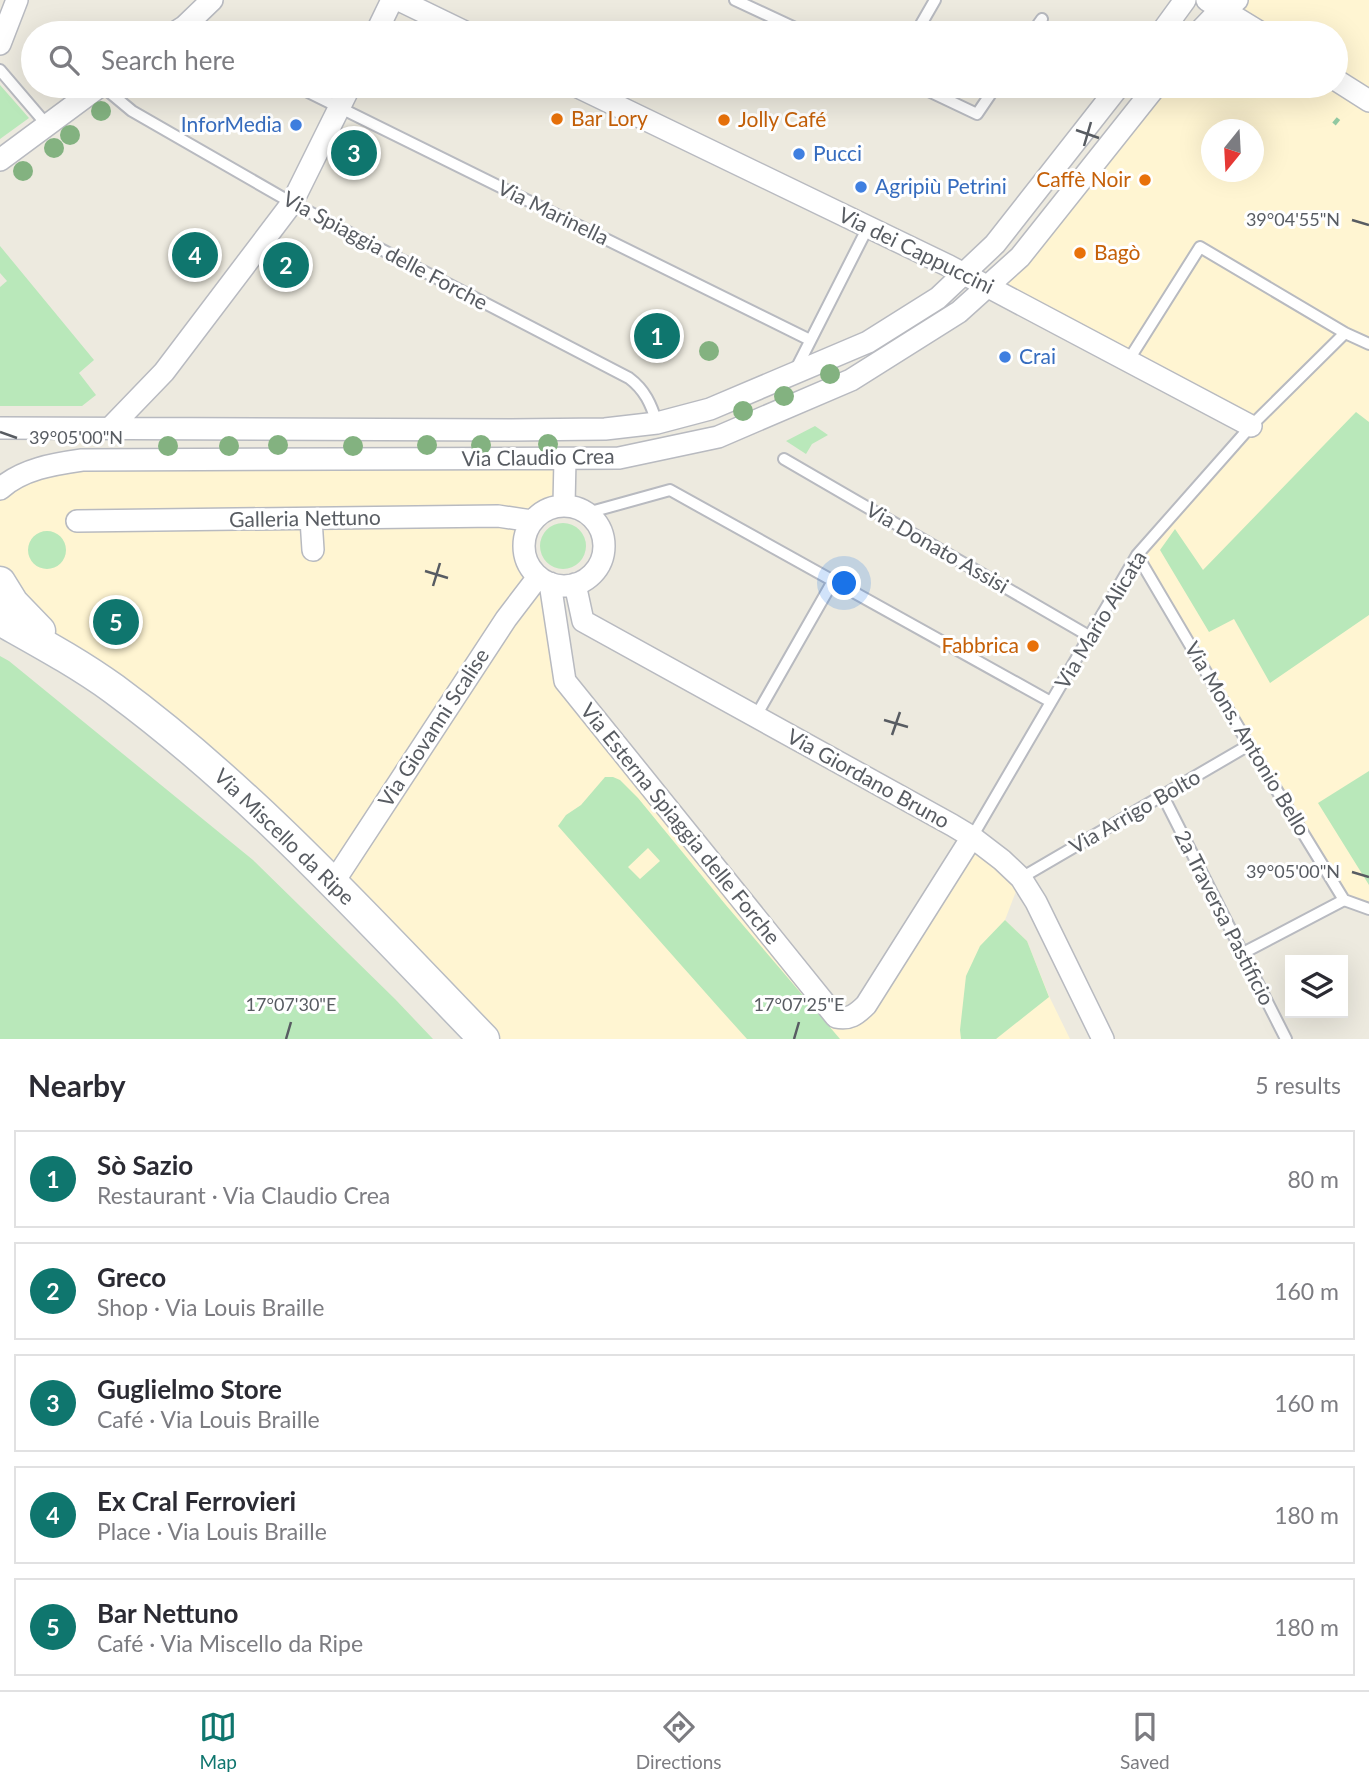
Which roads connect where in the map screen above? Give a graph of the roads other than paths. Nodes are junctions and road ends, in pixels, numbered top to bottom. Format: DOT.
graph roads {
  1 [pos="17,0"];
  2 [pos="212,0"];
  3 [pos="392,0"];
  4 [pos="398,0"];
  5 [pos="735,0"];
  6 [pos="935,0"];
  7 [pos="1185,0"];
  8 [pos="1222,3"];
  9 [pos="194,21"];
  10 [pos="382,21"];
  11 [pos="442,21"];
  12 [pos="780,21"];
  13 [pos="923,21"];
  14 [pos="1170,21"];
  15 [pos="1208,21"];
  16 [pos="1245,21"];
  17 [pos="0,44"];
  18 [pos="0,70"];
  19 [pos="1348,88"];
  20 [pos="21,95"];
  21 [pos="24,98"];
  22 [pos="84,98"];
  23 [pos="116,98"];
  24 [pos="320,98"];
  25 [pos="345,98"];
  26 [pos="601,98"];
  27 [pos="943,98"];
  28 [pos="988,98"];
  29 [pos="1110,98"];
  30 [pos="1146,98"];
  31 [pos="1369,101"];
  32 [pos="340,108"];
  33 [pos="47,125"];
  34 [pos="0,160"];
  35 [pos="292,203"];
  36 [pos="868,227"];
  37 [pos="963,274"];
  38 [pos="988,286"];
  39 [pos="1345,332"];
  40 [pos="810,340"];
  41 [pos="1369,344"];
  42 [pos="1128,361"];
  43 [pos="793,375"];
  44 [pos="657,423"];
  45 [pos="1251,426"];
  46 [pos="111,427"];
  47 [pos="0,428"];
  48 [pos="565,458"];
  49 [pos="784,460"];
  50 [pos="0,489"];
  51 [pos="564,505"];
  52 [pos="587,513"];
  53 [pos="311,519"];
  54 [pos="77,521"];
  55 [pos="532,521"];
  56 [pos="313,550"];
  57 [pos="1137,555"];
  58 [pos="544,580"];
  59 [pos="833,581"];
  60 [pos="0,582"];
  61 [pos="575,584"];
  62 [pos="0,620"];
  63 [pos="1089,636"];
  64 [pos="65,657"];
  65 [pos="1051,702"];
  66 [pos="755,716"];
  67 [pos="1249,745"];
  68 [pos="1163,796"];
  69 [pos="972,837"];
  70 [pos="1021,878"];
  71 [pos="334,883"];
  72 [pos="1344,900"];
  73 [pos="1369,909"];
  74 [pos="1242,953"];
  75 [pos="484,1039"];
  76 [pos="1103,1039"];
  77 [pos="1286,1039"];
  1 -- 17 [label="street"];
  2 -- 9 [label="street"];
  3 -- 10 [label="street"];
  4 -- 11 [label="street"];
  5 -- 12 [label="lane"];
  6 -- 13 [label="lane"];
  7 -- 14 [label="street"];
  8 -- 15 [label="street"];
  8 -- 16 [label="street"];
  18 -- 20 [label="lane"];
  19 -- 31 [label="street"];
  21 -- 33 [label="lane"];
  22 -- 33 [label="street"];
  23 -- 35 [label="lane, Via Spiaggia delle Forche"];
  24 -- 32 [label="lane, Via Marinella"];
  25 -- 32 [label="street"];
  26 -- 36 [label="street, Via dei Cappuccini"];
  27 -- 28 [label="lane"];
  29 -- 37 [label="street, Via Claudio Crea"];
  30 -- 38 [label="street, Via Claudio Crea"];
  32 -- 35 [label="street"];
  32 -- 40 [label="lane, Via Marinella"];
  33 -- 34 [label="street"];
  35 -- 44 [label="lane, Via Spiaggia delle Forche"];
  35 -- 46 [label="street"];
  36 -- 37 [label="street, Via dei Cappuccini"];
  36 -- 40 [label="lane"];
  37 -- 38 [label="street, Via dei Cappuccini"];
  37 -- 43 [label="street, Via Claudio Crea"];
  38 -- 42 [label="street, Via dei Cappuccini"];
  38 -- 48 [label="street, Via Claudio Crea"];
  39 -- 41 [label="lane"];
  39 -- 42 [label="lane"];
  39 -- 45 [label="lane, Via Mario Alicata"];
  40 -- 43 [label="lane"];
  42 -- 45 [label="street, Via dei Cappuccini"];
  43 -- 44 [label="street, Via Claudio Crea"];
  44 -- 46 [label="street, Via Claudio Crea"];
  45 -- 57 [label="lane, Via Mario Alicata"];
  46 -- 47 [label="street, Via Claudio Crea"];
  48 -- 50 [label="street, Via Claudio Crea"];
  48 -- 51 [label="street"];
  49 -- 63 [label="lane, Via Donato Assisi"];
  51 -- 52 [label="street"];
  51 -- 55 [label="street"];
  52 -- 59 [label="lane"];
  52 -- 61 [label="street"];
  53 -- 54 [label="street, Galleria Nettuno"];
  53 -- 55 [label="street, Galleria Nettuno"];
  53 -- 56 [label="street"];
  55 -- 58 [label="street"];
  57 -- 63 [label="lane, Via Mario Alicata"];
  57 -- 67 [label="lane, Via Mons. Antonio Bello"];
  58 -- 61 [label="street"];
  58 -- 69 [label="street, Via Esterna Spiaggia delle Forche"];
  58 -- 71 [label="street, Via Giovanni Scalise"];
  59 -- 65 [label="lane"];
  59 -- 66 [label="lane"];
  60 -- 64 [label="main road"];
  61 -- 66 [label="street, Via Giordano Bruno"];
  62 -- 64 [label="main road"];
  63 -- 65 [label="lane, Via Mario Alicata"];
  64 -- 71 [label="main road, Via Miscello da Ripe"];
  65 -- 69 [label="lane, Via Mario Alicata"];
  66 -- 69 [label="street, Via Giordano Bruno"];
  67 -- 68 [label="lane, Via Arrigo Bolto"];
  67 -- 72 [label="lane, Via Mons. Antonio Bello"];
  68 -- 70 [label="lane, Via Arrigo Bolto"];
  68 -- 74 [label="lane, 2a Traversa Pastificio"];
  69 -- 70 [label="street, Via Giordano Bruno"];
  70 -- 76 [label="street, Via Giordano Bruno"];
  71 -- 75 [label="main road, Via Miscello da Ripe"];
  72 -- 73 [label="lane"];
  72 -- 74 [label="lane"];
  74 -- 77 [label="lane, 2a Traversa Pastificio"];
}
